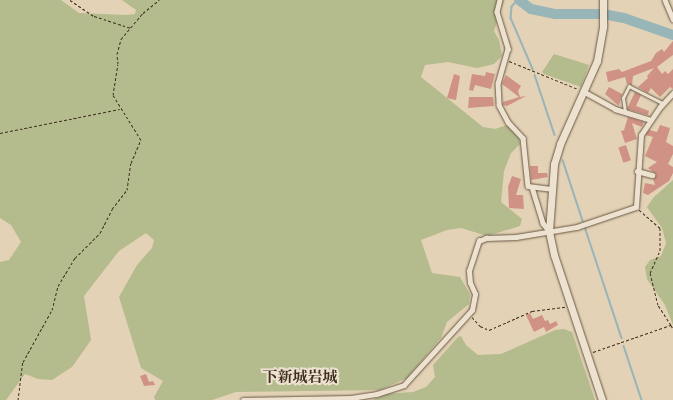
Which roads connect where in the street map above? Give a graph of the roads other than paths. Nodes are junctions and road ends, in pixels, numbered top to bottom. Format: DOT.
graph roads {
  1 [pos="500,0"];
  2 [pos="665,0"];
  3 [pos="603,1"];
  4 [pos="673,19"];
  5 [pos="583,91"];
  6 [pos="673,93"];
  7 [pos="663,103"];
  8 [pos="625,112"];
  9 [pos="650,120"];
  10 [pos="637,171"];
  11 [pos="652,175"];
  12 [pos="532,187"];
  13 [pos="550,189"];
  14 [pos="549,231"];
  15 [pos="243,400"];
  16 [pos="266,400"];
  17 [pos="602,400"];
  1 -- 12 [label="street"];
  2 -- 4 [label="street"];
  3 -- 5 [label="street"];
  5 -- 8 [label="street"];
  5 -- 13 [label="street"];
  6 -- 7 [label="street"];
  7 -- 8 [label="lane"];
  7 -- 9 [label="street"];
  8 -- 9 [label="street"];
  9 -- 10 [label="street"];
  10 -- 11 [label="street"];
  10 -- 14 [label="street"];
  12 -- 13 [label="street"];
  12 -- 14 [label="street"];
  13 -- 14 [label="street"];
  14 -- 16 [label="street"];
  14 -- 17 [label="street"];
  15 -- 16 [label="street"];
}
